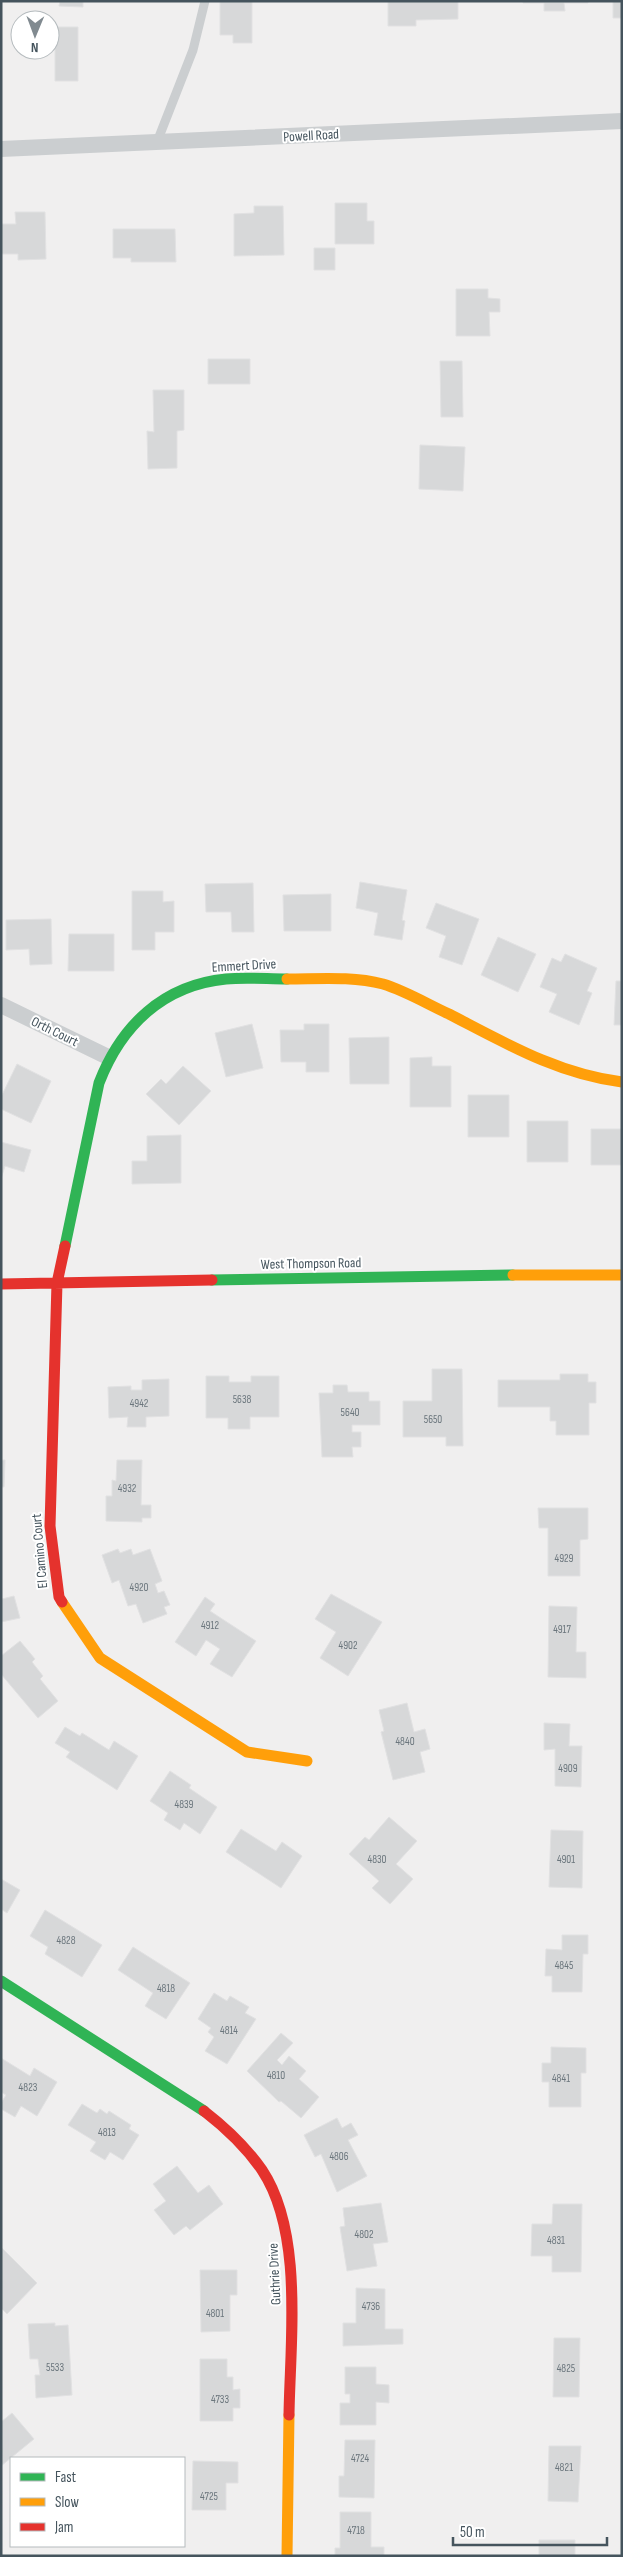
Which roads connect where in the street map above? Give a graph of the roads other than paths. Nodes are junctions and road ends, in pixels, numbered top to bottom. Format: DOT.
graph roads {
  1 [pos="205,1"];
  2 [pos="622,121"];
  3 [pos="157,142"];
  4 [pos="1,149"];
  5 [pos="1,1005"];
  6 [pos="108,1057"];
  7 [pos="622,1082"];
  8 [pos="622,1276"];
  9 [pos="57,1283"];
  10 [pos="1,1284"];
  11 [pos="307,1761"];
  12 [pos="1,1982"];
  13 [pos="287,2556"];
  1 -- 3 [label="lane"];
  2 -- 3 [label="street, Powell Road"];
  3 -- 4 [label="street, Powell Road"];
  5 -- 6 [label="street, Orth Court"];
  6 -- 7 [label="street, Emmert Drive"];
  6 -- 9 [label="street, Emmert Drive"];
  8 -- 9 [label="street, West Thompson Road"];
  9 -- 10 [label="street, West Thompson Road"];
  9 -- 11 [label="street, El Camino Court"];
  12 -- 13 [label="street, Guthrie Drive"];
}
